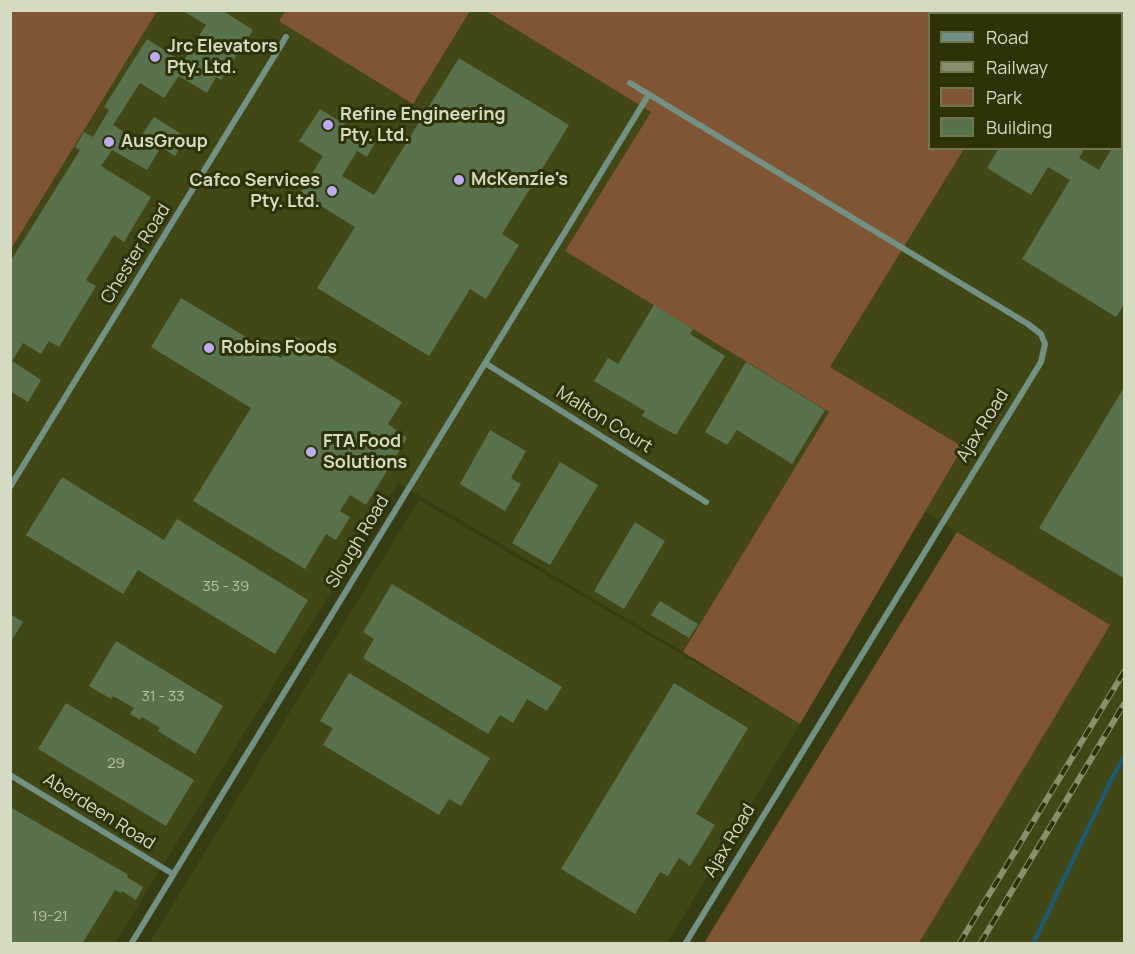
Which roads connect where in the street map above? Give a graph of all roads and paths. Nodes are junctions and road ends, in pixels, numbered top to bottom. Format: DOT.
graph roads {
  1 [pos="286,38"];
  2 [pos="630,83"];
  3 [pos="649,94"];
  4 [pos="485,363"];
  5 [pos="10,487"];
  6 [pos="706,502"];
  7 [pos="10,775"];
  8 [pos="173,874"];
  9 [pos="131,944"];
  10 [pos="685,944"];
  1 -- 5 [label="street, Chester Road"];
  2 -- 3 [label="street, Ajax Road"];
  3 -- 4 [label="street, Slough Road"];
  3 -- 10 [label="street, Ajax Road"];
  4 -- 6 [label="street, Malton Court"];
  4 -- 8 [label="street, Slough Road"];
  7 -- 8 [label="street, Aberdeen Road"];
  8 -- 9 [label="street, Slough Road"];
}
